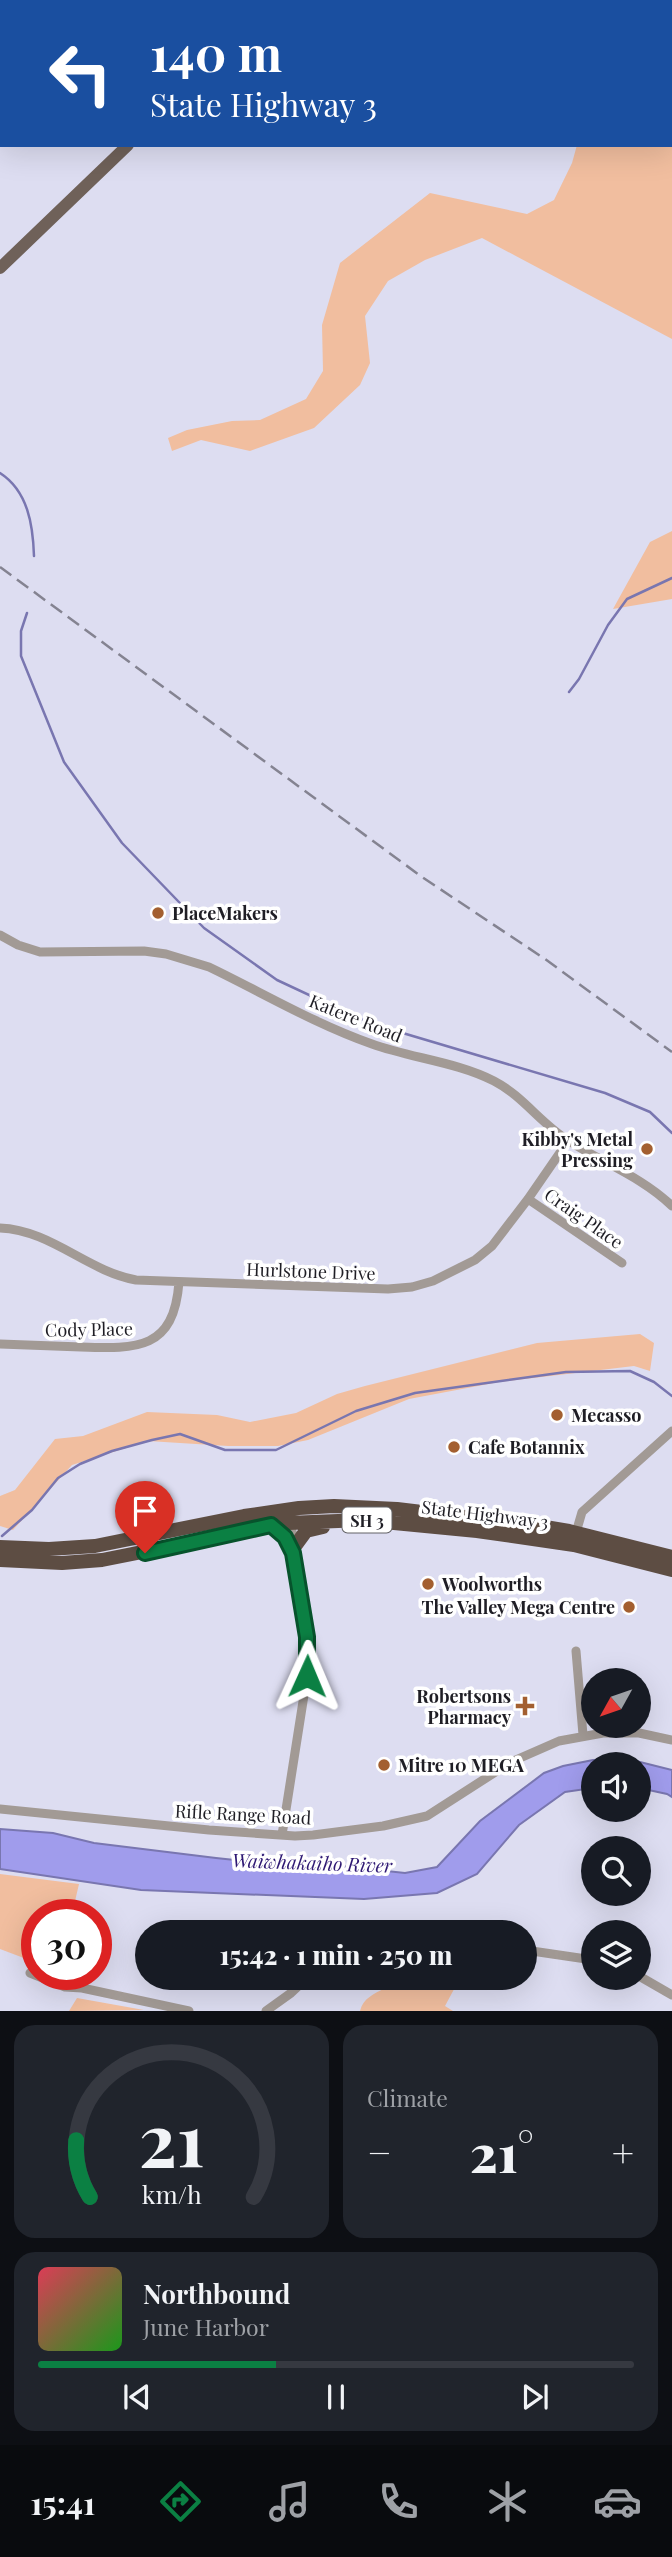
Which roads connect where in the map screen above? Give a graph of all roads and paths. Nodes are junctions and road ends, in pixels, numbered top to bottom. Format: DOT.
graph roads {
  1 [pos="126,147"];
  2 [pos="0,268"];
  3 [pos="0,935"];
  4 [pos="568,1141"];
  5 [pos="528,1199"];
  6 [pos="672,1206"];
  7 [pos="0,1228"];
  8 [pos="622,1263"];
  9 [pos="179,1282"];
  10 [pos="0,1345"];
  11 [pos="672,1431"];
  12 [pos="276,1511"];
  13 [pos="376,1521"];
  14 [pos="288,1523"];
  15 [pos="271,1525"];
  16 [pos="575,1539"];
  17 [pos="0,1547"];
  18 [pos="294,1550"];
  19 [pos="672,1557"];
  20 [pos="0,1560"];
  21 [pos="672,1570"];
  22 [pos="576,1651"];
  23 [pos="581,1711"];
  24 [pos="581,1736"];
  25 [pos="651,1736"];
  26 [pos="672,1740"];
  27 [pos="0,1809"];
  28 [pos="282,1835"];
  29 [pos="537,1952"];
  30 [pos="581,1958"];
  31 [pos="651,1983"];
  32 [pos="95,1990"];
  33 [pos="294,1990"];
  34 [pos="672,1994"];
  35 [pos="189,2011"];
  36 [pos="266,2011"];
  1 -- 2 [label="main road"];
  3 -- 4 [label="street, Katere Road"];
  4 -- 5 [label="street, Hurlstone Drive"];
  4 -- 6 [label="street, Katere Road"];
  5 -- 8 [label="street, Craig Place"];
  5 -- 9 [label="street, Hurlstone Drive"];
  7 -- 9 [label="street, Hurlstone Drive"];
  9 -- 10 [label="street, Cody Place"];
  11 -- 16 [label="street"];
  12 -- 14 [label="street"];
  12 -- 16 [label="highway, State Highway 3 / SH 3"];
  12 -- 17 [label="highway, State Highway 3 / SH 3"];
  13 -- 14 [label="highway, State Highway 3 / SH 3"];
  13 -- 16 [label="highway, State Highway 3 / SH 3"];
  13 -- 18 [label="highway"];
  14 -- 15 [label="highway, State Highway 3 / SH 3"];
  14 -- 18 [label="street"];
  15 -- 18 [label="street"];
  15 -- 20 [label="highway, State Highway 3 / SH 3"];
  16 -- 19 [label="highway, State Highway 3 / SH 3"];
  16 -- 21 [label="highway, State Highway 3 / SH 3"];
  18 -- 28 [label="street"];
  22 -- 23 [label="street"];
  24 -- 28 [label="street, Rifle Range Road"];
  25 -- 26 [label="street, Rifle Range Road"];
  27 -- 28 [label="street, Rifle Range Road"];
  29 -- 30 [label="street"];
  31 -- 34 [label="street"];
  32 -- 35 [label="street"];
  33 -- 36 [label="street"];
}
